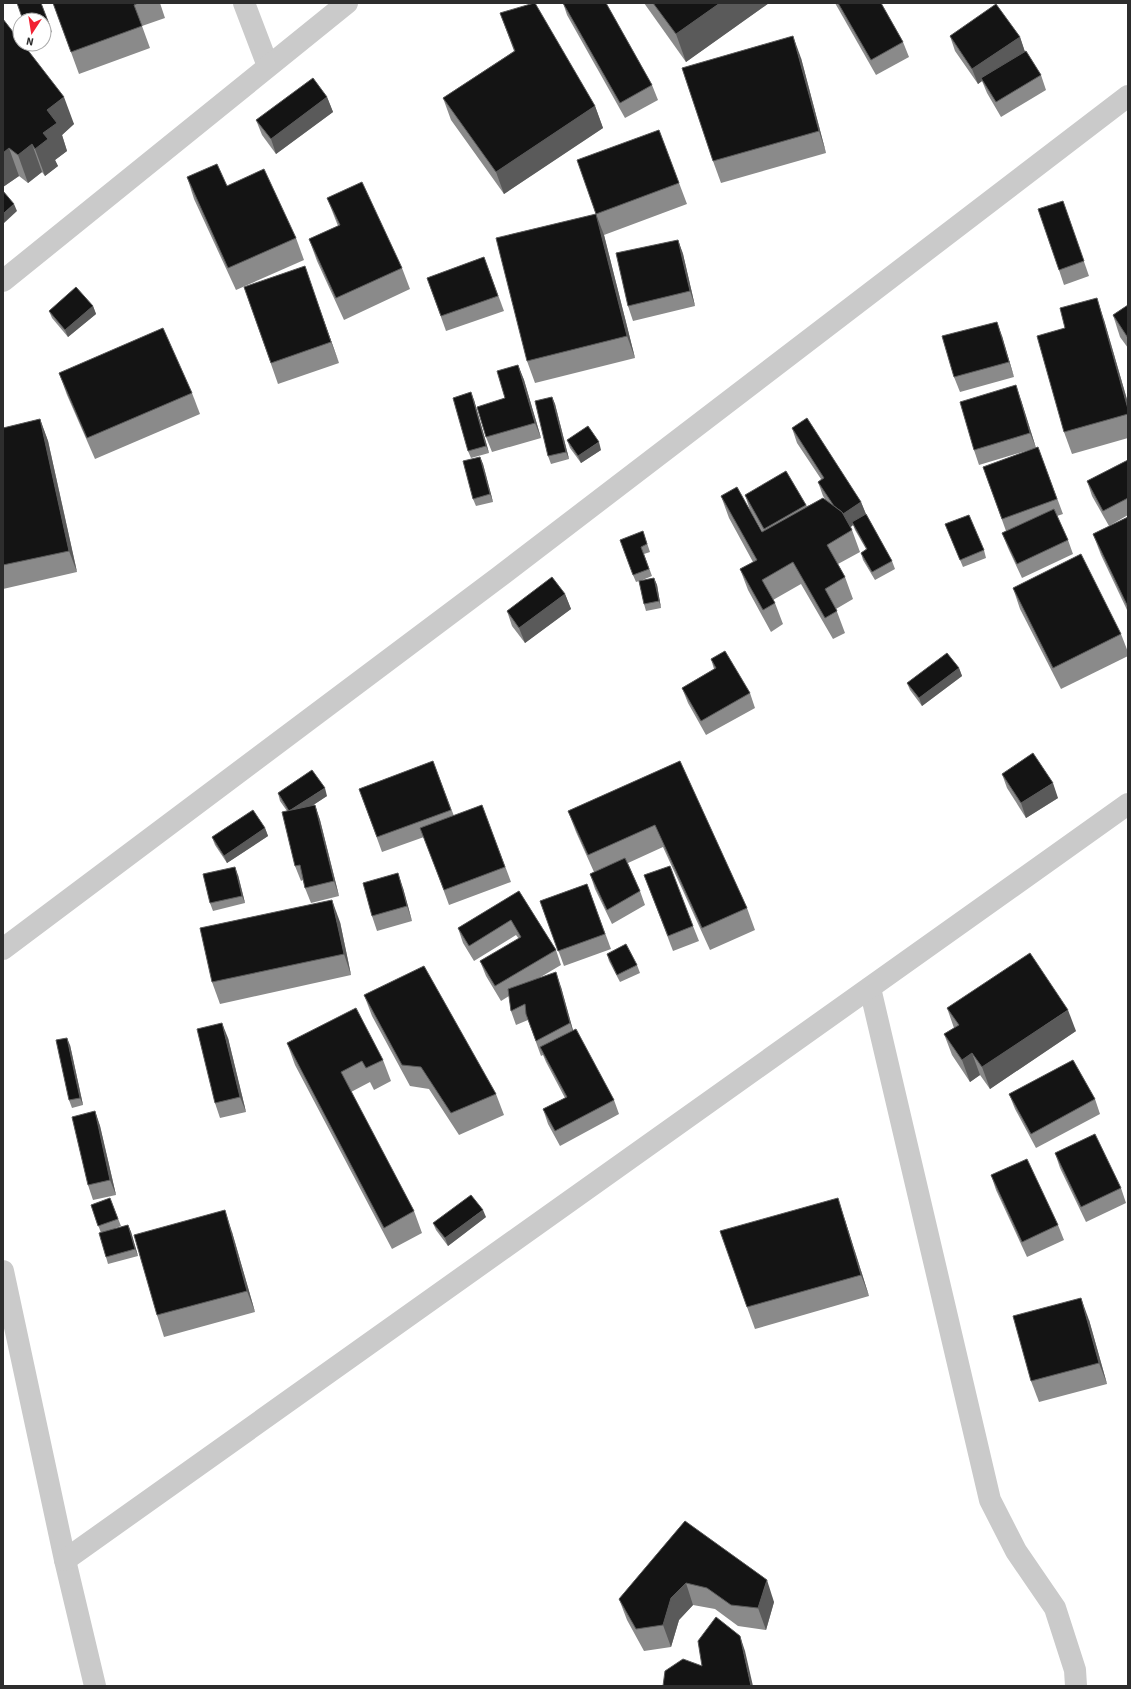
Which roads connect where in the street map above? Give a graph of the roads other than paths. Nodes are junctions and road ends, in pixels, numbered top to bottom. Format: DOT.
graph roads {
  1 [pos="244,3"];
  2 [pos="347,3"];
  3 [pos="268,66"];
  4 [pos="1128,96"];
  5 [pos="3,281"];
  6 [pos="1128,804"];
  7 [pos="3,949"];
  8 [pos="870,988"];
  9 [pos="3,1271"];
  10 [pos="65,1560"];
  11 [pos="95,1686"];
  12 [pos="1076,1686"];
  1 -- 3 [label="street"];
  2 -- 3 [label="street"];
  3 -- 5 [label="street"];
  4 -- 7 [label="street"];
  6 -- 8 [label="street"];
  8 -- 10 [label="street"];
  8 -- 12 [label="street"];
  9 -- 10 [label="street"];
  10 -- 11 [label="street"];
}
